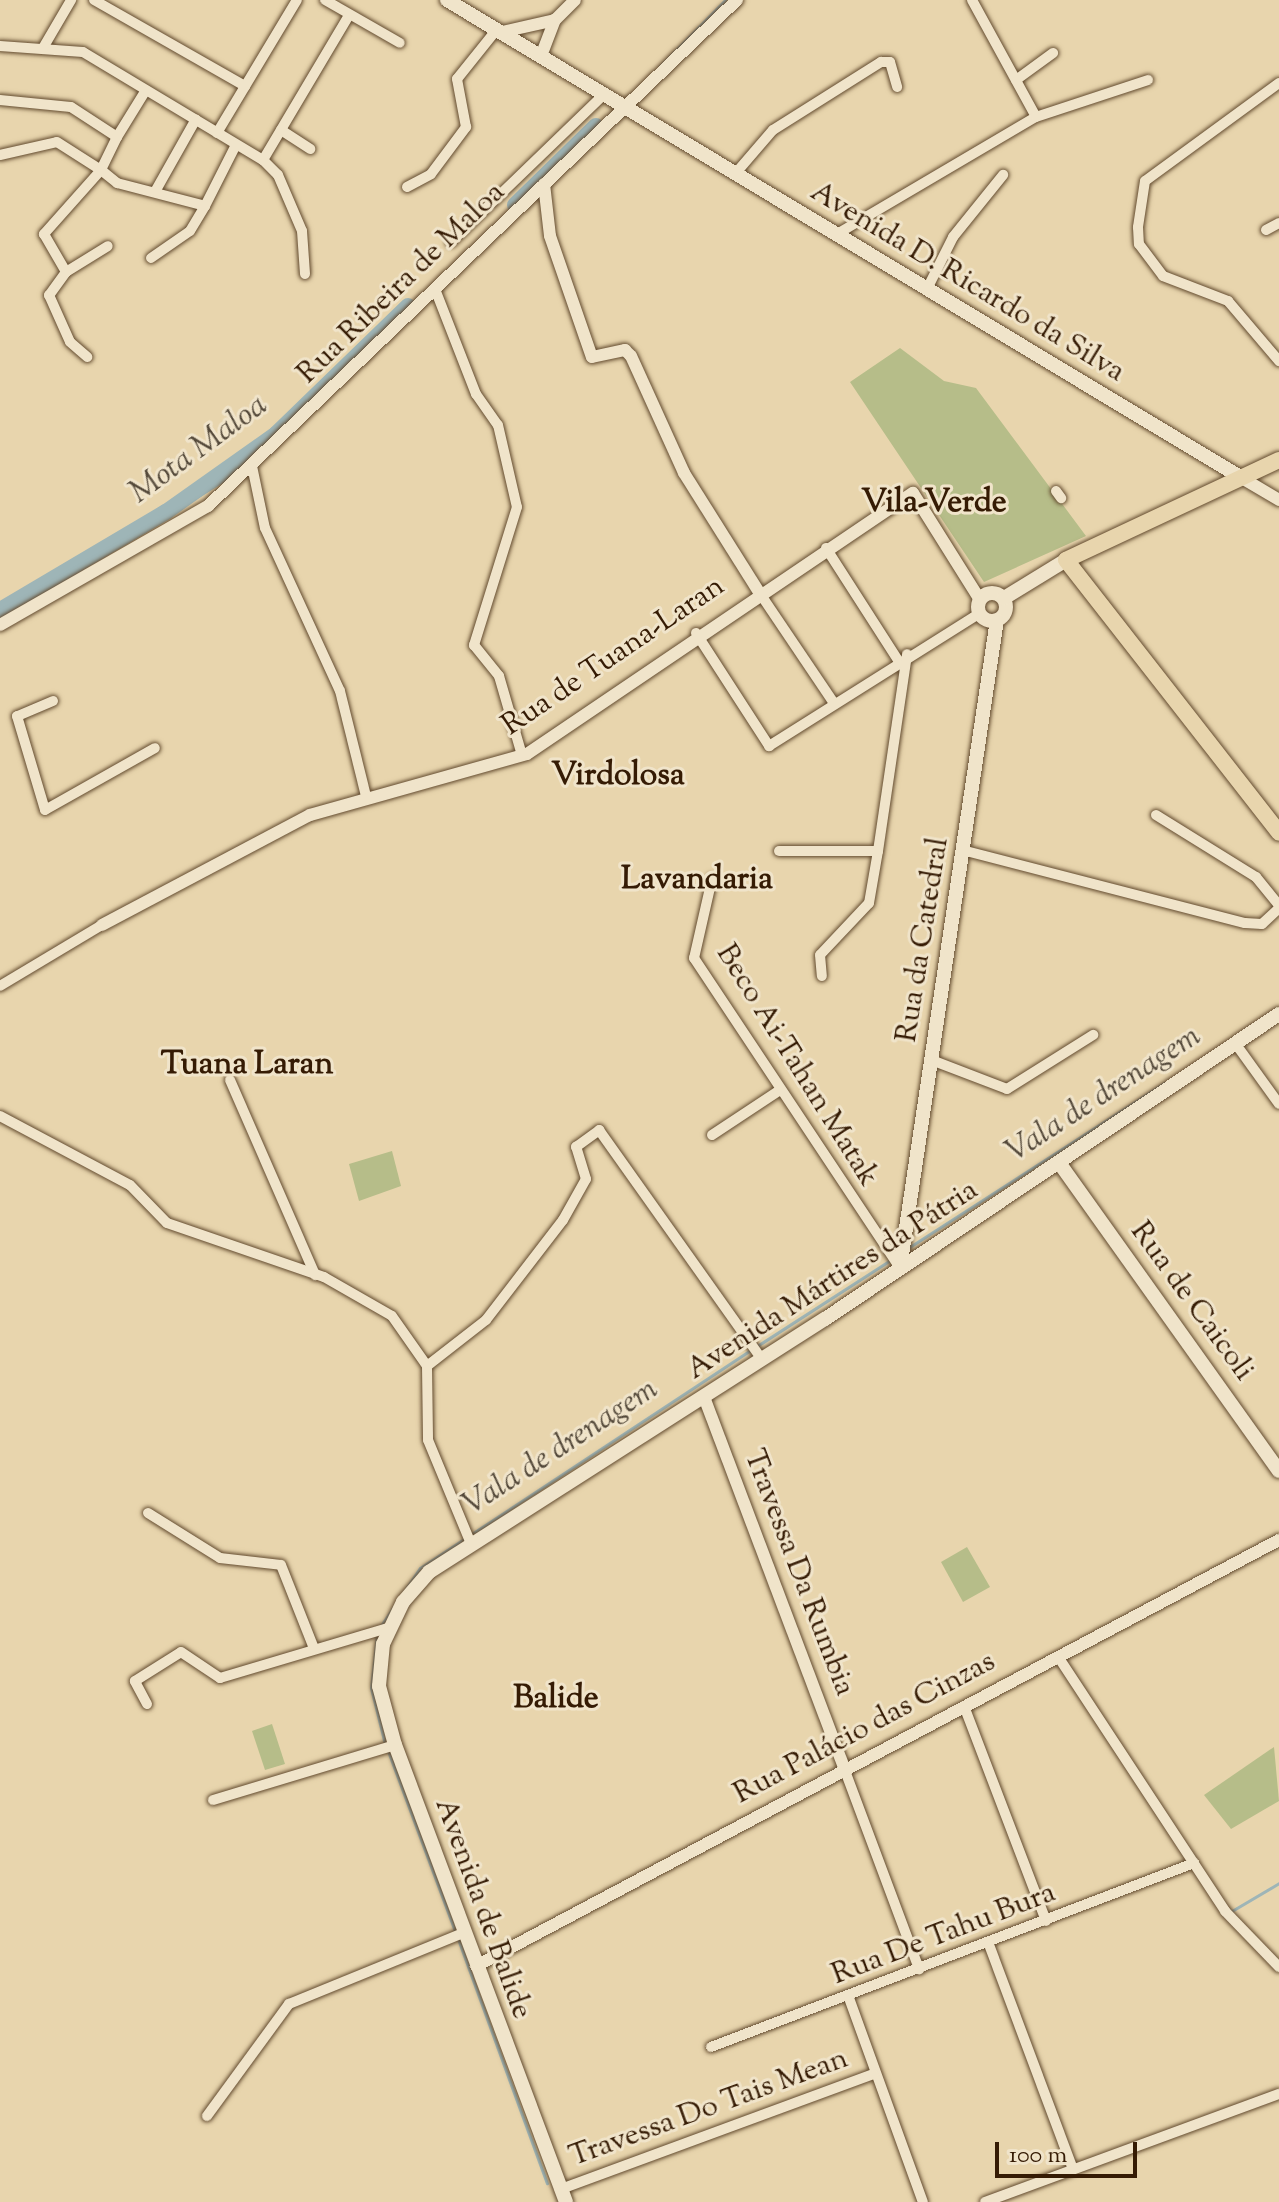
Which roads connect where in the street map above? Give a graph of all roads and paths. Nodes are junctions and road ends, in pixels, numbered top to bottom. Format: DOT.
graph roads {
  1 [pos="71,0"];
  2 [pos="94,0"];
  3 [pos="297,0"];
  4 [pos="325,0"];
  5 [pos="447,0"];
  6 [pos="575,0"];
  7 [pos="737,0"];
  8 [pos="972,0"];
  9 [pos="349,15"];
  10 [pos="555,20"];
  11 [pos="500,30"];
  12 [pos="400,43"];
  13 [pos="0,46"];
  14 [pos="43,48"];
  15 [pos="1053,53"];
  16 [pos="541,56"];
  17 [pos="1016,80"];
  18 [pos="1148,80"];
  19 [pos="1279,83"];
  20 [pos="245,86"];
  21 [pos="897,87"];
  22 [pos="146,90"];
  23 [pos="606,94"];
  24 [pos="0,100"];
  25 [pos="626,105"];
  26 [pos="1036,117"];
  27 [pos="196,119"];
  28 [pos="281,130"];
  29 [pos="217,133"];
  30 [pos="117,137"];
  31 [pos="236,145"];
  32 [pos="310,149"];
  33 [pos="0,155"];
  34 [pos="263,160"];
  35 [pos="101,170"];
  36 [pos="735,174"];
  37 [pos="1003,175"];
  38 [pos="544,184"];
  39 [pos="407,187"];
  40 [pos="156,190"];
  41 [pos="205,206"];
  42 [pos="1279,223"];
  43 [pos="1266,230"];
  44 [pos="837,234"];
  45 [pos="451,242"];
  46 [pos="108,246"];
  47 [pos="151,258"];
  48 [pos="66,272"];
  49 [pos="305,274"];
  50 [pos="435,289"];
  51 [pos="927,289"];
  52 [pos="87,357"];
  53 [pos="1279,361"];
  54 [pos="1279,460"];
  55 [pos="252,466"];
  56 [pos="1242,478"];
  57 [pos="1279,500"];
  58 [pos="826,548"];
  59 [pos="1066,560"];
  60 [pos="759,592"];
  61 [pos="1004,598"];
  62 [pos="980,606"];
  63 [pos="997,620"];
  64 [pos="0,625"];
  65 [pos="696,633"];
  66 [pos="902,657"];
  67 [pos="53,701"];
  68 [pos="834,703"];
  69 [pos="155,748"];
  70 [pos="522,755"];
  71 [pos="366,796"];
  72 [pos="1156,815"];
  73 [pos="1279,833"];
  74 [pos="779,851"];
  75 [pos="878,851"];
  76 [pos="966,851"];
  77 [pos="712,879"];
  78 [pos="1279,906"];
  79 [pos="102,925"];
  80 [pos="822,976"];
  81 [pos="0,986"];
  82 [pos="1279,1014"];
  83 [pos="1093,1035"];
  84 [pos="1235,1043"];
  85 [pos="934,1061"];
  86 [pos="230,1080"];
  87 [pos="780,1090"];
  88 [pos="1279,1104"];
  89 [pos="0,1116"];
  90 [pos="712,1135"];
  91 [pos="1060,1164"];
  92 [pos="900,1268"];
  93 [pos="315,1275"];
  94 [pos="762,1359"];
  95 [pos="427,1366"];
  96 [pos="704,1397"];
  97 [pos="1279,1471"];
  98 [pos="148,1513"];
  99 [pos="1276,1543"];
  100 [pos="471,1544"];
  101 [pos="388,1628"];
  102 [pos="313,1646"];
  103 [pos="1059,1658"];
  104 [pos="147,1704"];
  105 [pos="964,1706"];
  106 [pos="395,1745"];
  107 [pos="844,1768"];
  108 [pos="213,1800"];
  109 [pos="1194,1863"];
  110 [pos="1046,1921"];
  111 [pos="459,1934"];
  112 [pos="988,1942"];
  113 [pos="476,1966"];
  114 [pos="1279,1967"];
  115 [pos="919,1969"];
  116 [pos="849,1998"];
  117 [pos="711,2047"];
  118 [pos="874,2074"];
  119 [pos="1279,2094"];
  120 [pos="207,2116"];
  121 [pos="1073,2169"];
  122 [pos="564,2195"];
  123 [pos="923,2202"];
  124 [pos="985,2202"];
  1 -- 14 [label="street"];
  2 -- 20 [label="street"];
  3 -- 20 [label="street"];
  4 -- 9 [label="street"];
  5 -- 11 [label="main road"];
  6 -- 10 [label="street"];
  7 -- 25 [label="street, Rua Ribeira de Maloa"];
  8 -- 17 [label="street"];
  9 -- 12 [label="street"];
  9 -- 28 [label="street"];
  10 -- 11 [label="street"];
  10 -- 16 [label="street"];
  11 -- 16 [label="main road"];
  11 -- 39 [label="street"];
  13 -- 14 [label="street"];
  14 -- 22 [label="street"];
  15 -- 17 [label="street"];
  16 -- 23 [label="main road"];
  17 -- 26 [label="street"];
  18 -- 26 [label="street"];
  19 -- 53 [label="street"];
  20 -- 29 [label="street"];
  21 -- 36 [label="street"];
  22 -- 27 [label="street"];
  22 -- 30 [label="street"];
  23 -- 25 [label="main road, Avenida D. Ricardo da Silva"];
  23 -- 45 [label="street"];
  24 -- 30 [label="street"];
  25 -- 36 [label="main road, Avenida D. Ricardo da Silva"];
  25 -- 38 [label="street, Rua Ribeira de Maloa"];
  26 -- 44 [label="street"];
  27 -- 29 [label="street"];
  27 -- 40 [label="street"];
  28 -- 32 [label="street"];
  28 -- 34 [label="street"];
  29 -- 31 [label="street"];
  30 -- 35 [label="street"];
  31 -- 34 [label="street"];
  31 -- 41 [label="street"];
  33 -- 35 [label="street"];
  34 -- 49 [label="street"];
  35 -- 40 [label="street"];
  35 -- 48 [label="street"];
  36 -- 44 [label="main road, Avenida D. Ricardo da Silva"];
  37 -- 51 [label="street"];
  38 -- 50 [label="street, Rua Ribeira de Maloa"];
  38 -- 60 [label="street"];
  40 -- 41 [label="street"];
  41 -- 47 [label="street"];
  42 -- 43 [label="street"];
  44 -- 51 [label="main road, Avenida D. Ricardo da Silva"];
  46 -- 48 [label="street"];
  48 -- 52 [label="street"];
  50 -- 55 [label="street, Rua Ribeira de Maloa"];
  50 -- 70 [label="street"];
  51 -- 56 [label="main road, Avenida D. Ricardo da Silva"];
  54 -- 56 [label="main road"];
  55 -- 64 [label="street, Rua Ribeira de Maloa"];
  55 -- 71 [label="street"];
  56 -- 57 [label="street, Avenida D. Ricardo da Silva"];
  56 -- 59 [label="main road"];
  58 -- 60 [label="street, Rua de Tuana-Laran"];
  58 -- 62 [label="street, Rua de Tuana-Laran"];
  58 -- 66 [label="street"];
  59 -- 61 [label="main road"];
  59 -- 73 [label="main road"];
  60 -- 65 [label="street, Rua de Tuana-Laran"];
  60 -- 68 [label="street"];
  61 -- 62 [label="main road"];
  61 -- 63 [label="main road, Rua da Catedral"];
  62 -- 63 [label="main road"];
  62 -- 66 [label="street"];
  63 -- 76 [label="main road, Rua da Catedral"];
  65 -- 68 [label="street"];
  65 -- 70 [label="street, Rua de Tuana-Laran"];
  66 -- 68 [label="street"];
  66 -- 75 [label="street"];
  67 -- 69 [label="street"];
  70 -- 71 [label="street, Rua de Tuana-Laran"];
  71 -- 79 [label="street, Rua de Tuana-Laran"];
  72 -- 78 [label="street"];
  74 -- 75 [label="street"];
  75 -- 80 [label="street"];
  76 -- 78 [label="street"];
  76 -- 85 [label="main road, Rua da Catedral"];
  77 -- 87 [label="street, Beco Ai-Tahan Matak"];
  79 -- 81 [label="street, Rua de Tuana-Laran"];
  82 -- 84 [label="main road, Avenida Mártires da Pátria"];
  83 -- 85 [label="street"];
  84 -- 88 [label="street"];
  84 -- 91 [label="main road, Avenida Mártires da Pátria"];
  85 -- 92 [label="main road, Rua da Catedral"];
  86 -- 93 [label="street"];
  87 -- 90 [label="street"];
  87 -- 92 [label="street, Beco Ai-Tahan Matak"];
  89 -- 93 [label="street"];
  91 -- 92 [label="main road, Avenida Mártires da Pátria"];
  91 -- 97 [label="main road, Rua de Caicoli"];
  92 -- 94 [label="main road, Avenida Mártires da Pátria"];
  93 -- 95 [label="street"];
  94 -- 95 [label="street"];
  94 -- 96 [label="main road, Avenida Mártires da Pátria"];
  95 -- 100 [label="street"];
  96 -- 100 [label="main road, Avenida Mártires da Pátria"];
  96 -- 107 [label="street, Travessa Da Rumbia"];
  98 -- 102 [label="street"];
  99 -- 103 [label="street, Rua Palácio das Cinzas"];
  100 -- 101 [label="main road, Avenida Mártires da Pátria"];
  101 -- 102 [label="street"];
  101 -- 106 [label="main road, Avenida de Balide"];
  102 -- 104 [label="street"];
  103 -- 105 [label="street, Rua Palácio das Cinzas"];
  103 -- 109 [label="street"];
  105 -- 107 [label="street, Rua Palácio das Cinzas"];
  105 -- 110 [label="street"];
  106 -- 108 [label="street"];
  106 -- 111 [label="main road, Avenida de Balide"];
  107 -- 113 [label="street, Rua Palácio das Cinzas"];
  107 -- 115 [label="street"];
  109 -- 110 [label="street, Rua De Tahu Bura"];
  109 -- 114 [label="street"];
  110 -- 112 [label="street, Rua De Tahu Bura"];
  111 -- 113 [label="main road, Avenida de Balide"];
  111 -- 120 [label="street"];
  112 -- 115 [label="street, Rua De Tahu Bura"];
  112 -- 121 [label="street"];
  113 -- 122 [label="main road, Avenida de Balide"];
  115 -- 116 [label="street, Rua De Tahu Bura"];
  116 -- 117 [label="street, Rua De Tahu Bura"];
  116 -- 118 [label="street"];
  118 -- 122 [label="street, Travessa Do Tais Mean"];
  118 -- 123 [label="street"];
  119 -- 121 [label="street"];
  121 -- 124 [label="street"];
}
